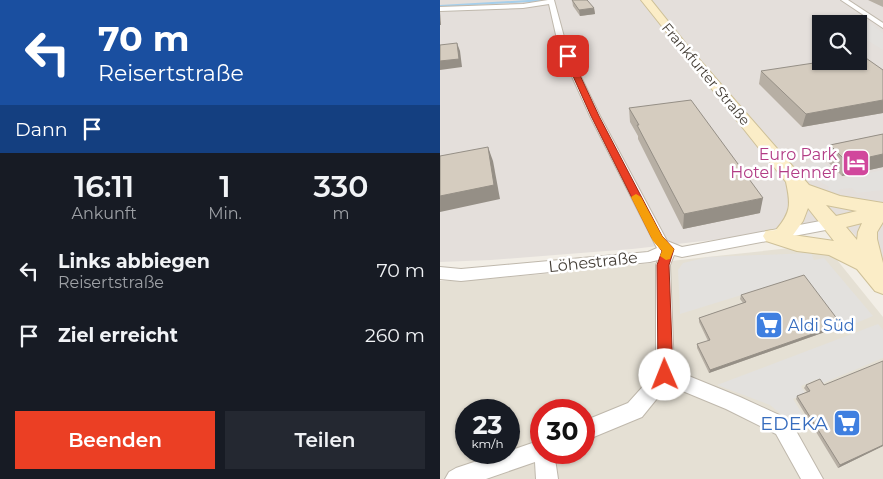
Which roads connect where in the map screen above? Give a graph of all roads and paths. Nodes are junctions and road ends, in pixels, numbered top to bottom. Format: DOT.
graph roads {
  1 [pos="646,0"];
  2 [pos="844,0"];
  3 [pos="551,1"];
  4 [pos="440,9"];
  5 [pos="883,26"];
  6 [pos="798,185"];
  7 [pos="883,211"];
  8 [pos="831,224"];
  9 [pos="778,235"];
  10 [pos="669,249"];
  11 [pos="440,273"];
  12 [pos="880,282"];
  13 [pos="665,375"];
  14 [pos="595,427"];
  15 [pos="530,454"];
  16 [pos="545,464"];
  17 [pos="456,479"];
  18 [pos="547,479"];
  19 [pos="812,479"];
  1 -- 6 [label="main road, Frankfurter Straße"];
  2 -- 5 [label="street"];
  3 -- 4 [label="street"];
  3 -- 10 [label="street"];
  6 -- 7 [label="main road"];
  6 -- 8 [label="main road, Frankfurter Straße"];
  6 -- 9 [label="main road"];
  7 -- 8 [label="main road"];
  7 -- 12 [label="main road"];
  8 -- 9 [label="street, Löhestraße"];
  8 -- 12 [label="main road, Frankfurter Straße"];
  9 -- 10 [label="street, Löhestraße"];
  9 -- 12 [label="main road"];
  10 -- 11 [label="street, Löhestraße"];
  10 -- 13 [label="street"];
  13 -- 14 [label="street"];
  13 -- 19 [label="street"];
  15 -- 17 [label="street"];
  16 -- 18 [label="street"];
}
